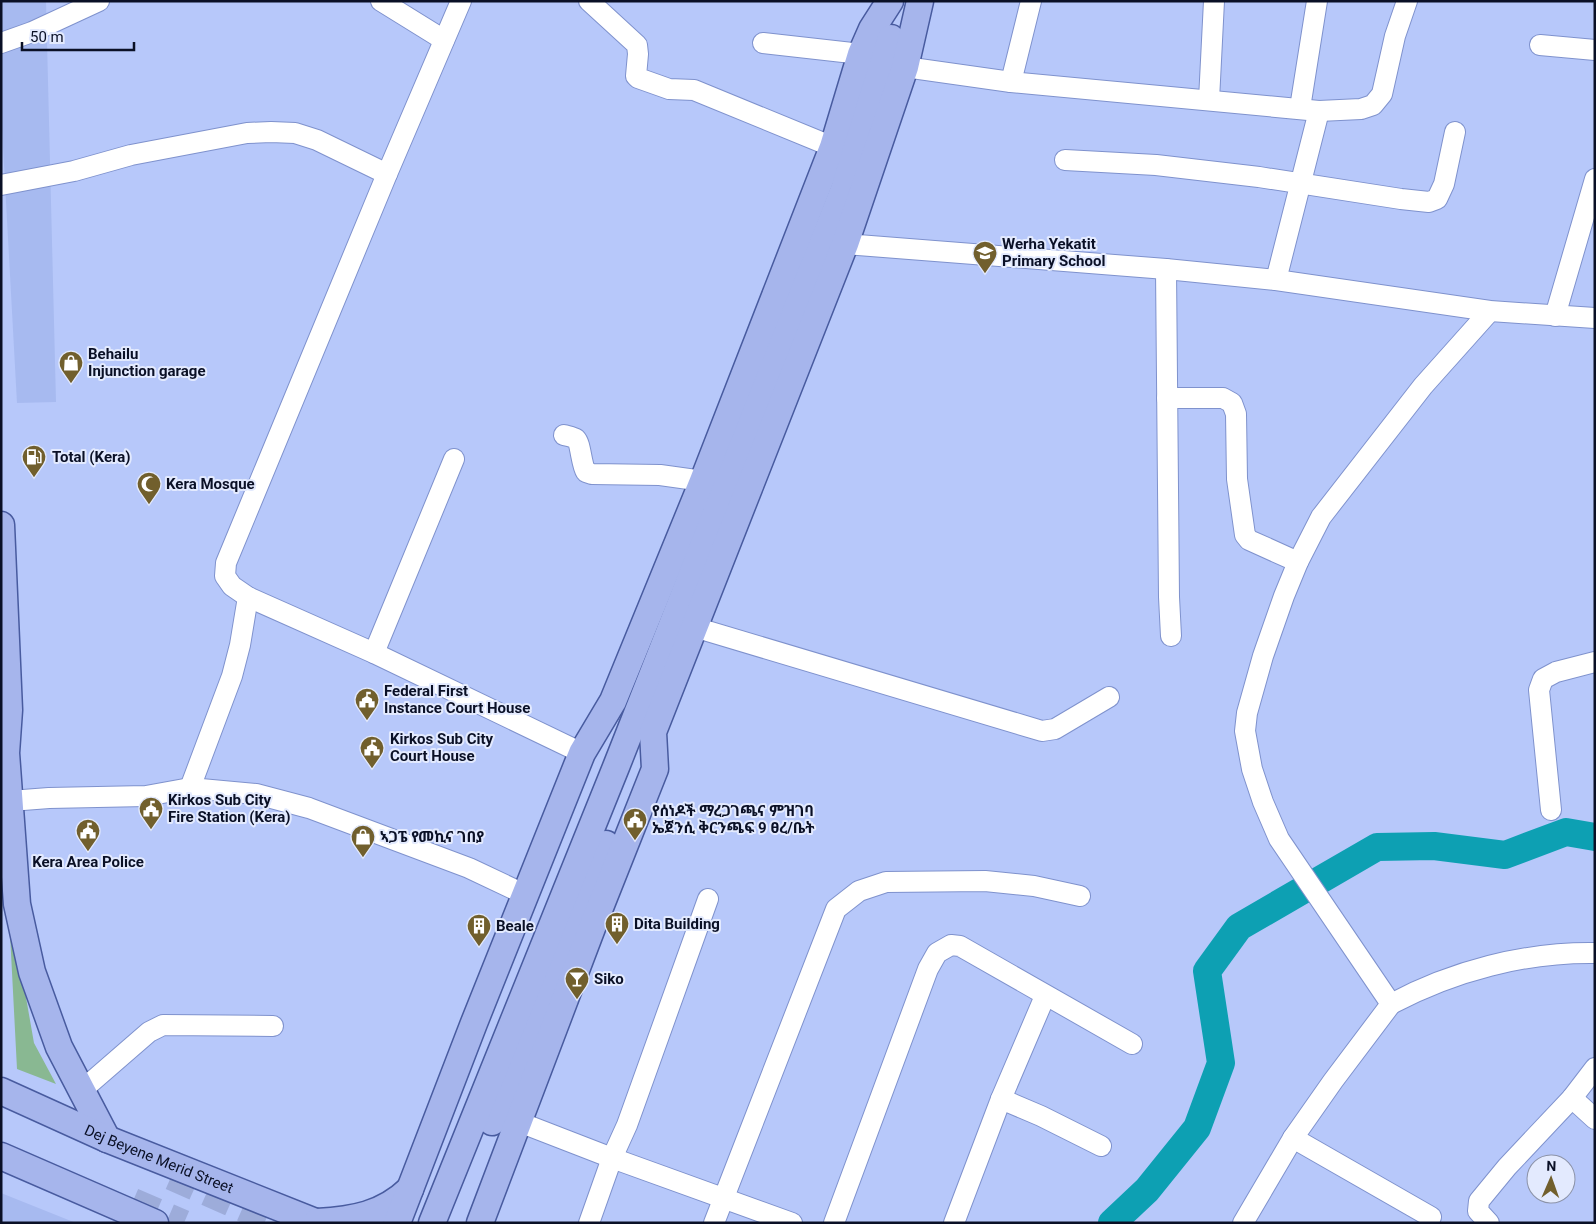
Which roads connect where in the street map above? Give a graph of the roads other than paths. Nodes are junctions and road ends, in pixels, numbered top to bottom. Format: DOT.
graph roads {
  1 [pos="99,1"];
  2 [pos="381,1"];
  3 [pos="461,1"];
  4 [pos="589,1"];
  5 [pos="890,1"];
  6 [pos="899,1"];
  7 [pos="914,1"];
  8 [pos="920,1"];
  9 [pos="1031,1"];
  10 [pos="1214,1"];
  11 [pos="1317,1"];
  12 [pos="1407,1"];
  13 [pos="891,38"];
  14 [pos="444,40"];
  15 [pos="1,43"];
  16 [pos="763,43"];
  17 [pos="1540,45"];
  18 [pos="1595,50"];
  19 [pos="861,54"];
  20 [pos="905,67"];
  21 [pos="1011,82"];
  22 [pos="1209,100"];
  23 [pos="1310,109"];
  24 [pos="1455,132"];
  25 [pos="833,147"];
  26 [pos="1065,160"];
  27 [pos="387,174"];
  28 [pos="1595,179"];
  29 [pos="1301,183"];
  30 [pos="1,185"];
  31 [pos="845,244"];
  32 [pos="1166,269"];
  33 [pos="1276,280"];
  34 [pos="1490,311"];
  35 [pos="1555,316"];
  36 [pos="1595,318"];
  37 [pos="1167,398"];
  38 [pos="564,435"];
  39 [pos="454,458"];
  40 [pos="703,481"];
  41 [pos="1,525"];
  42 [pos="1298,562"];
  43 [pos="248,597"];
  44 [pos="694,627"];
  45 [pos="1171,636"];
  46 [pos="374,653"];
  47 [pos="1595,662"];
  48 [pos="1109,697"];
  49 [pos="613,701"];
  50 [pos="653,732"];
  51 [pos="582,752"];
  52 [pos="4,759"];
  53 [pos="190,788"];
  54 [pos="6,801"];
  55 [pos="1550,810"];
  56 [pos="526,895"];
  57 [pos="1080,896"];
  58 [pos="708,899"];
  59 [pos="1595,953"];
  60 [pos="1045,996"];
  61 [pos="1392,1004"];
  62 [pos="273,1026"];
  63 [pos="1132,1044"];
  64 [pos="1595,1068"];
  65 [pos="1,1091"];
  66 [pos="81,1091"];
  67 [pos="1572,1098"];
  68 [pos="1002,1100"];
  69 [pos="1595,1119"];
  70 [pos="519,1122"];
  71 [pos="1294,1138"];
  72 [pos="107,1139"];
  73 [pos="1101,1146"];
  74 [pos="1,1156"];
  75 [pos="612,1158"];
  76 [pos="420,1186"];
  77 [pos="724,1198"];
  78 [pos="1431,1217"];
  79 [pos="317,1222"];
  80 [pos="155,1223"];
  81 [pos="397,1223"];
  82 [pos="413,1223"];
  83 [pos="432,1223"];
  84 [pos="452,1223"];
  85 [pos="480,1223"];
  86 [pos="589,1223"];
  87 [pos="714,1223"];
  88 [pos="792,1223"];
  89 [pos="834,1223"];
  90 [pos="954,1223"];
  91 [pos="1243,1223"];
  92 [pos="1489,1223"];
  1 -- 15 [label="street"];
  2 -- 14 [label="street"];
  3 -- 14 [label="street"];
  4 -- 25 [label="street"];
  5 -- 19 [label="main road"];
  6 -- 13 [label="main road"];
  7 -- 13 [label="main road"];
  8 -- 20 [label="main road"];
  9 -- 21 [label="street"];
  10 -- 22 [label="street"];
  11 -- 23 [label="street"];
  12 -- 23 [label="street"];
  13 -- 83 [label="main road"];
  14 -- 27 [label="street"];
  16 -- 19 [label="street"];
  17 -- 18 [label="street"];
  19 -- 25 [label="main road"];
  20 -- 21 [label="street"];
  20 -- 31 [label="main road"];
  21 -- 22 [label="street"];
  22 -- 23 [label="street"];
  23 -- 29 [label="street"];
  24 -- 29 [label="street"];
  25 -- 40 [label="main road"];
  26 -- 29 [label="street"];
  27 -- 30 [label="street"];
  27 -- 43 [label="street"];
  28 -- 35 [label="street"];
  29 -- 33 [label="street"];
  31 -- 32 [label="street"];
  31 -- 44 [label="main road"];
  32 -- 33 [label="street"];
  32 -- 37 [label="street"];
  33 -- 34 [label="street"];
  34 -- 35 [label="street"];
  34 -- 42 [label="street"];
  35 -- 36 [label="street"];
  37 -- 42 [label="street"];
  37 -- 45 [label="street"];
  38 -- 40 [label="street"];
  39 -- 46 [label="street"];
  40 -- 49 [label="main road"];
  41 -- 52 [label="main road"];
  42 -- 61 [label="street"];
  43 -- 46 [label="street"];
  43 -- 53 [label="street"];
  44 -- 48 [label="street"];
  44 -- 50 [label="main road"];
  46 -- 51 [label="street"];
  47 -- 55 [label="street"];
  49 -- 51 [label="main road"];
  49 -- 76 [label="main road"];
  50 -- 70 [label="main road"];
  50 -- 84 [label="main road"];
  51 -- 56 [label="main road"];
  52 -- 54 [label="main road"];
  53 -- 54 [label="street"];
  53 -- 56 [label="street"];
  54 -- 66 [label="main road"];
  56 -- 76 [label="main road"];
  57 -- 77 [label="street"];
  58 -- 75 [label="street"];
  59 -- 61 [label="street"];
  60 -- 63 [label="street"];
  60 -- 68 [label="street"];
  60 -- 89 [label="street"];
  61 -- 71 [label="street"];
  62 -- 66 [label="street"];
  64 -- 67 [label="street"];
  65 -- 72 [label="main road, Dej Beyene Merid Street"];
  66 -- 72 [label="main road"];
  67 -- 69 [label="street"];
  67 -- 92 [label="street"];
  68 -- 73 [label="street"];
  68 -- 90 [label="street"];
  70 -- 75 [label="street"];
  70 -- 85 [label="main road"];
  71 -- 78 [label="street"];
  71 -- 91 [label="street"];
  72 -- 79 [label="main road, Dej Beyene Merid Street"];
  74 -- 80 [label="main road"];
  75 -- 77 [label="street"];
  75 -- 86 [label="street"];
  76 -- 79 [label="main road"];
  76 -- 81 [label="main road"];
  76 -- 82 [label="main road"];
  77 -- 87 [label="street"];
  77 -- 88 [label="street"];
}
